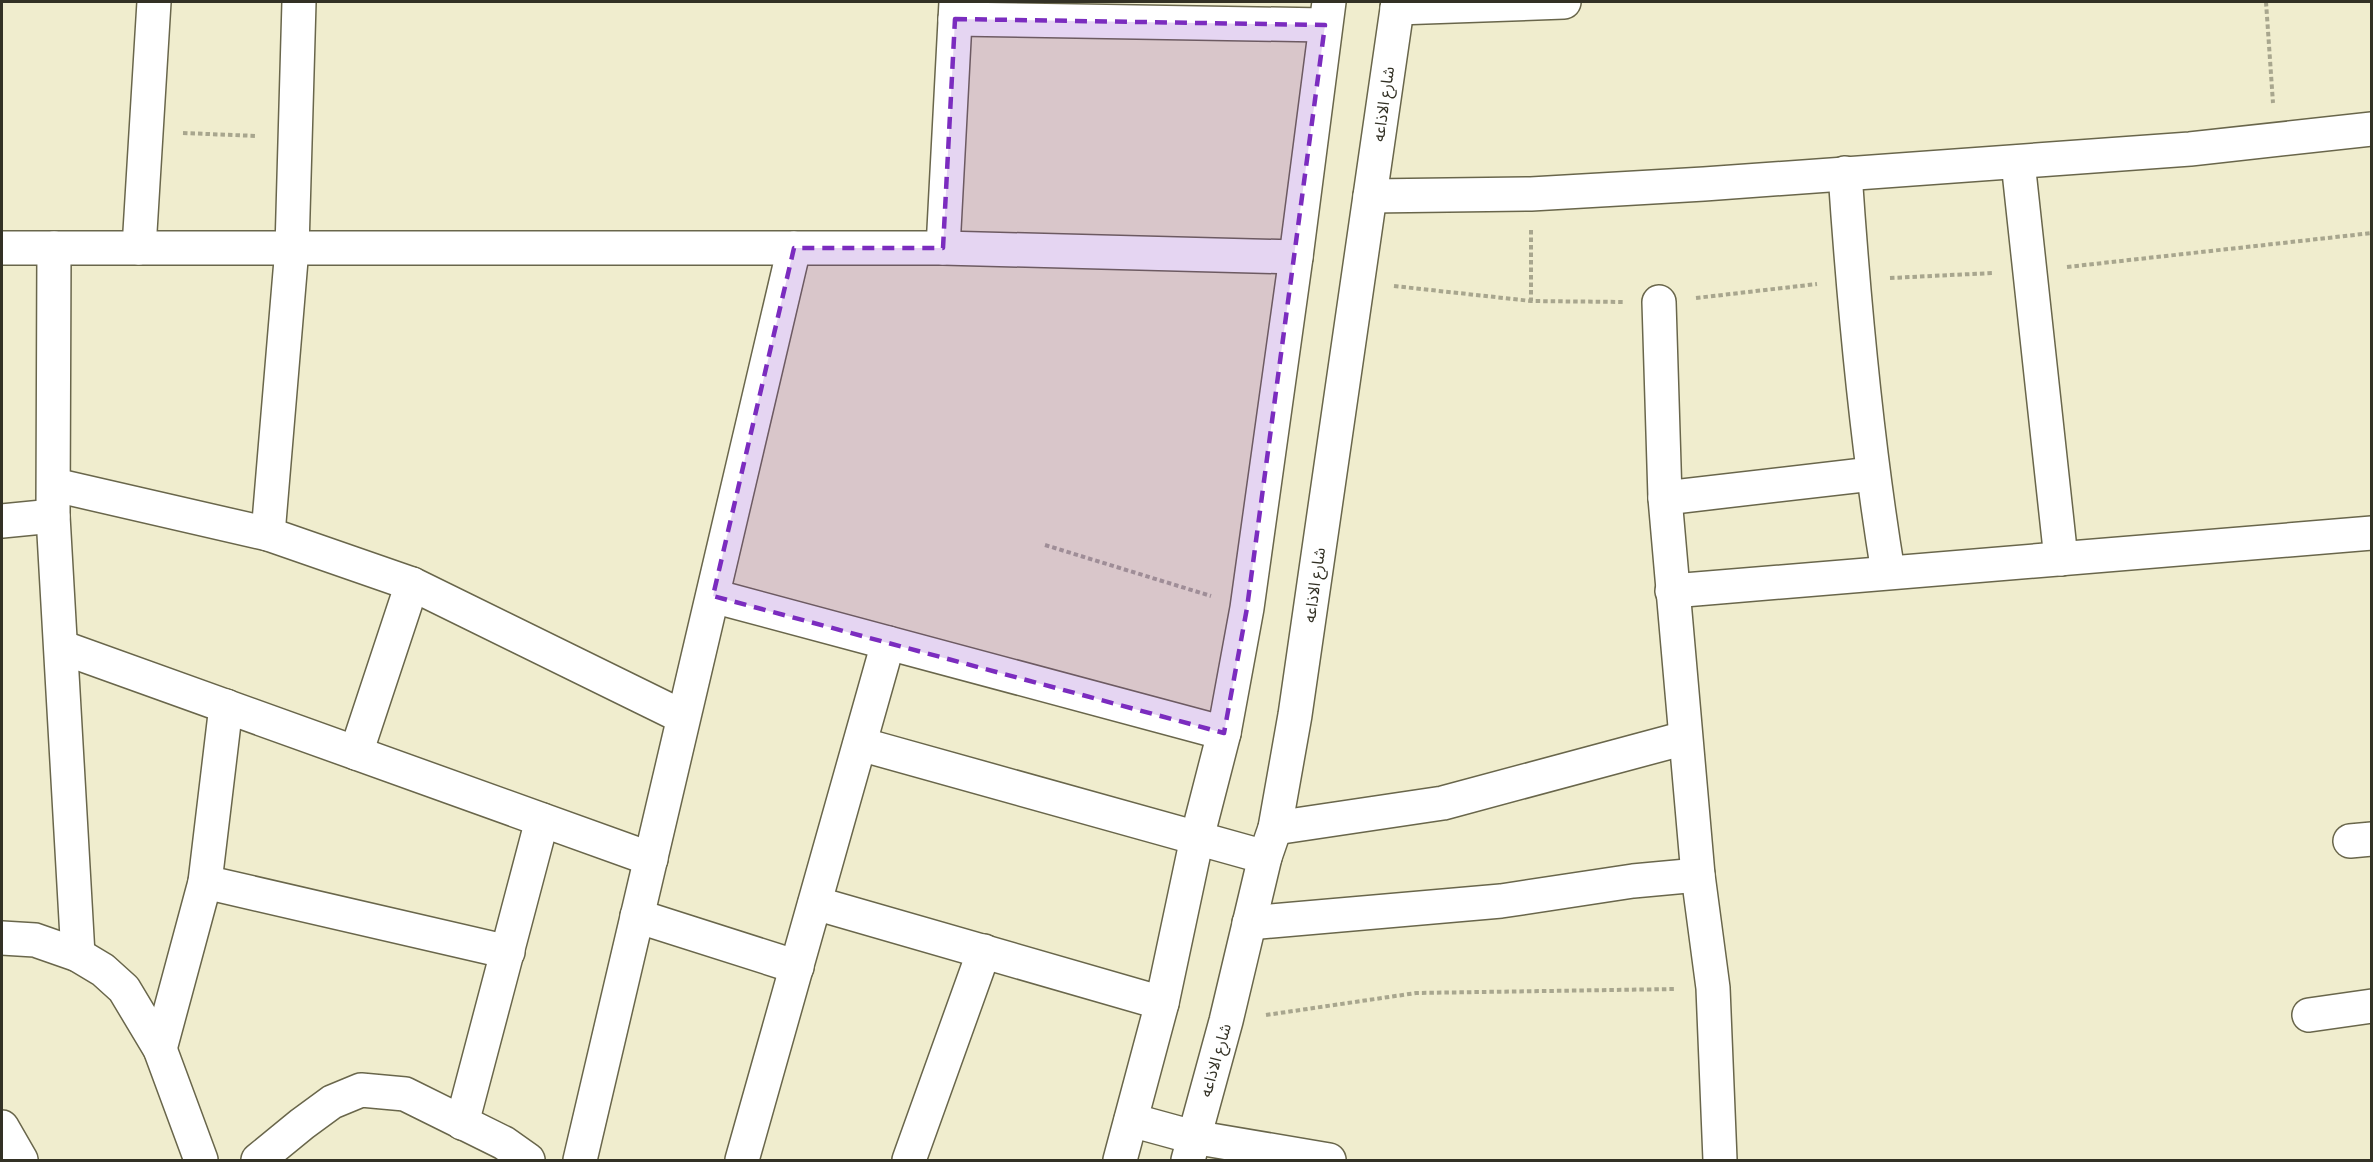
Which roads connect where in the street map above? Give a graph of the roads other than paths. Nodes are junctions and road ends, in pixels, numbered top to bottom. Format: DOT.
graph roads {
  1 [pos="154,2"];
  2 [pos="299,2"];
  3 [pos="1564,2"];
  4 [pos="1397,4"];
  5 [pos="955,10"];
  6 [pos="1327,13"];
  7 [pos="2372,129"];
  8 [pos="2018,162"];
  9 [pos="1845,173"];
  10 [pos="1370,196"];
  11 [pos="2,248"];
  12 [pos="54,248"];
  13 [pos="140,248"];
  14 [pos="292,248"];
  15 [pos="794,248"];
  16 [pos="943,248"];
  17 [pos="1296,257"];
  18 [pos="1659,302"];
  19 [pos="1872,474"];
  20 [pos="1665,498"];
  21 [pos="54,501"];
  22 [pos="2,521"];
  23 [pos="2372,532"];
  24 [pos="268,534"];
  25 [pos="2061,559"];
  26 [pos="1888,572"];
  27 [pos="412,584"];
  28 [pos="1672,591"];
  29 [pos="713,596"];
  30 [pos="888,643"];
  31 [pos="61,647"];
  32 [pos="226,706"];
  33 [pos="683,717"];
  34 [pos="1224,733"];
  35 [pos="1685,738"];
  36 [pos="860,744"];
  37 [pos="356,753"];
  38 [pos="542,820"];
  39 [pos="1197,838"];
  40 [pos="1270,842"];
  41 [pos="651,859"];
  42 [pos="1698,875"];
  43 [pos="205,882"];
  44 [pos="815,903"];
  45 [pos="637,916"];
  46 [pos="1249,923"];
  47 [pos="2,938"];
  48 [pos="984,951"];
  49 [pos="508,952"];
  50 [pos="78,956"];
  51 [pos="797,967"];
  52 [pos="1162,1003"];
  53 [pos="2372,1006"];
  54 [pos="2309,1015"];
  55 [pos="160,1049"];
  56 [pos="1131,1120"];
  57 [pos="462,1124"];
  58 [pos="2,1127"];
  59 [pos="1191,1149"];
  60 [pos="508,1155"];
  61 [pos="21,1161"];
  62 [pos="201,1161"];
  63 [pos="258,1161"];
  64 [pos="580,1161"];
  65 [pos="742,1161"];
  66 [pos="909,1161"];
  67 [pos="1120,1161"];
  68 [pos="1329,1161"];
  69 [pos="1720,1161"];
  1 -- 13 [label="street"];
  2 -- 14 [label="street"];
  3 -- 4 [label="street"];
  4 -- 10 [label="street, شارع الاذاعه"];
  5 -- 6 [label="street"];
  5 -- 16 [label="street"];
  6 -- 17 [label="street"];
  7 -- 8 [label="street"];
  8 -- 9 [label="street"];
  8 -- 25 [label="street"];
  9 -- 10 [label="street"];
  9 -- 19 [label="street"];
  10 -- 40 [label="street, شارع الاذاعه"];
  11 -- 12 [label="street"];
  12 -- 13 [label="street"];
  12 -- 21 [label="street"];
  13 -- 14 [label="street"];
  14 -- 15 [label="street"];
  14 -- 24 [label="street"];
  15 -- 16 [label="street"];
  15 -- 29 [label="street"];
  16 -- 17 [label="street"];
  17 -- 34 [label="street"];
  18 -- 20 [label="street"];
  19 -- 20 [label="street"];
  19 -- 26 [label="street"];
  20 -- 28 [label="street"];
  21 -- 22 [label="street"];
  21 -- 24 [label="street"];
  21 -- 31 [label="street"];
  23 -- 25 [label="street"];
  24 -- 27 [label="street"];
  25 -- 26 [label="street"];
  26 -- 28 [label="street"];
  27 -- 33 [label="street"];
  27 -- 37 [label="street"];
  28 -- 35 [label="street"];
  29 -- 30 [label="street"];
  29 -- 33 [label="street"];
  30 -- 34 [label="street"];
  30 -- 36 [label="street"];
  31 -- 32 [label="street"];
  31 -- 50 [label="street"];
  32 -- 37 [label="street"];
  32 -- 43 [label="street"];
  33 -- 41 [label="street"];
  34 -- 39 [label="street"];
  35 -- 40 [label="street"];
  35 -- 42 [label="street"];
  36 -- 39 [label="street"];
  36 -- 44 [label="street"];
  37 -- 38 [label="street"];
  38 -- 41 [label="street"];
  38 -- 49 [label="street"];
  39 -- 40 [label="street"];
  39 -- 52 [label="street"];
  40 -- 46 [label="street, شارع الاذاعه"];
  41 -- 45 [label="street"];
  42 -- 46 [label="street"];
  42 -- 69 [label="street"];
  43 -- 49 [label="street"];
  43 -- 55 [label="street"];
  44 -- 48 [label="street"];
  44 -- 51 [label="street"];
  45 -- 51 [label="street"];
  45 -- 64 [label="street"];
  46 -- 59 [label="street, شارع الاذاعه"];
  47 -- 50 [label="street"];
  48 -- 52 [label="street"];
  48 -- 66 [label="street"];
  49 -- 57 [label="street"];
  50 -- 55 [label="street"];
  51 -- 65 [label="street"];
  52 -- 56 [label="street"];
  53 -- 54 [label="street"];
  55 -- 62 [label="street"];
  56 -- 59 [label="street"];
  56 -- 67 [label="street"];
  57 -- 60 [label="street"];
  57 -- 63 [label="street"];
  58 -- 61 [label="street"];
  59 -- 68 [label="street"];
}
